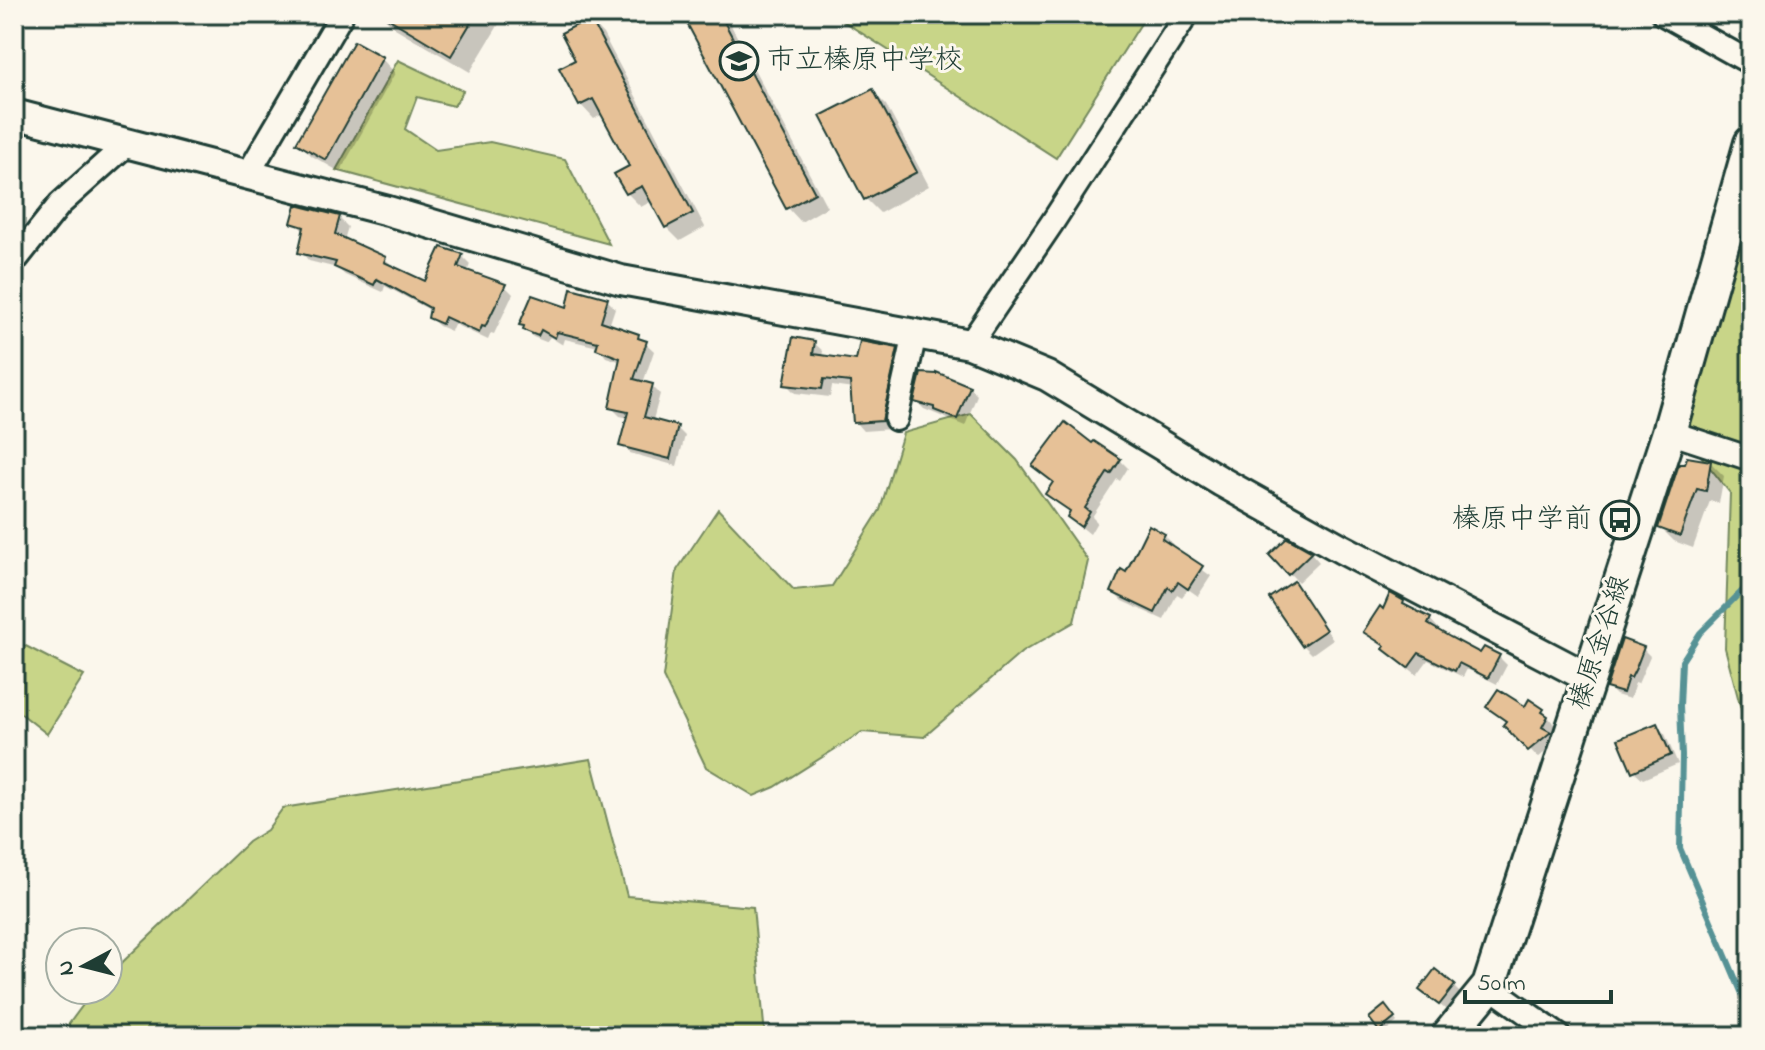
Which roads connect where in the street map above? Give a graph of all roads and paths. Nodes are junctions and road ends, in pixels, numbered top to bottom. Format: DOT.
graph roads {
  1 [pos="342,14"];
  2 [pos="1187,14"];
  3 [pos="1663,14"];
  4 [pos="1751,63"];
  5 [pos="14,114"];
  6 [pos="129,142"];
  7 [pos="1751,143"];
  8 [pos="248,174"];
  9 [pos="14,262"];
  10 [pos="915,334"];
  11 [pos="970,344"];
  12 [pos="896,419"];
  13 [pos="1669,432"];
  14 [pos="1742,456"];
  15 [pos="1589,678"];
  16 [pos="1489,986"];
  17 [pos="1448,1036"];
  18 [pos="1559,1036"];
  1 -- 8 [label="street"];
  2 -- 11 [label="street"];
  3 -- 4 [label="street"];
  5 -- 6 [label="street"];
  6 -- 8 [label="street"];
  6 -- 9 [label="street"];
  7 -- 13 [label="main road, 榛原金谷線"];
  8 -- 10 [label="street"];
  10 -- 11 [label="street"];
  10 -- 12 [label="street"];
  11 -- 15 [label="street"];
  13 -- 14 [label="street"];
  13 -- 15 [label="main road, 榛原金谷線"];
  15 -- 16 [label="main road, 榛原金谷線"];
  16 -- 17 [label="main road, 榛原金谷線"];
  16 -- 18 [label="street"];
}
